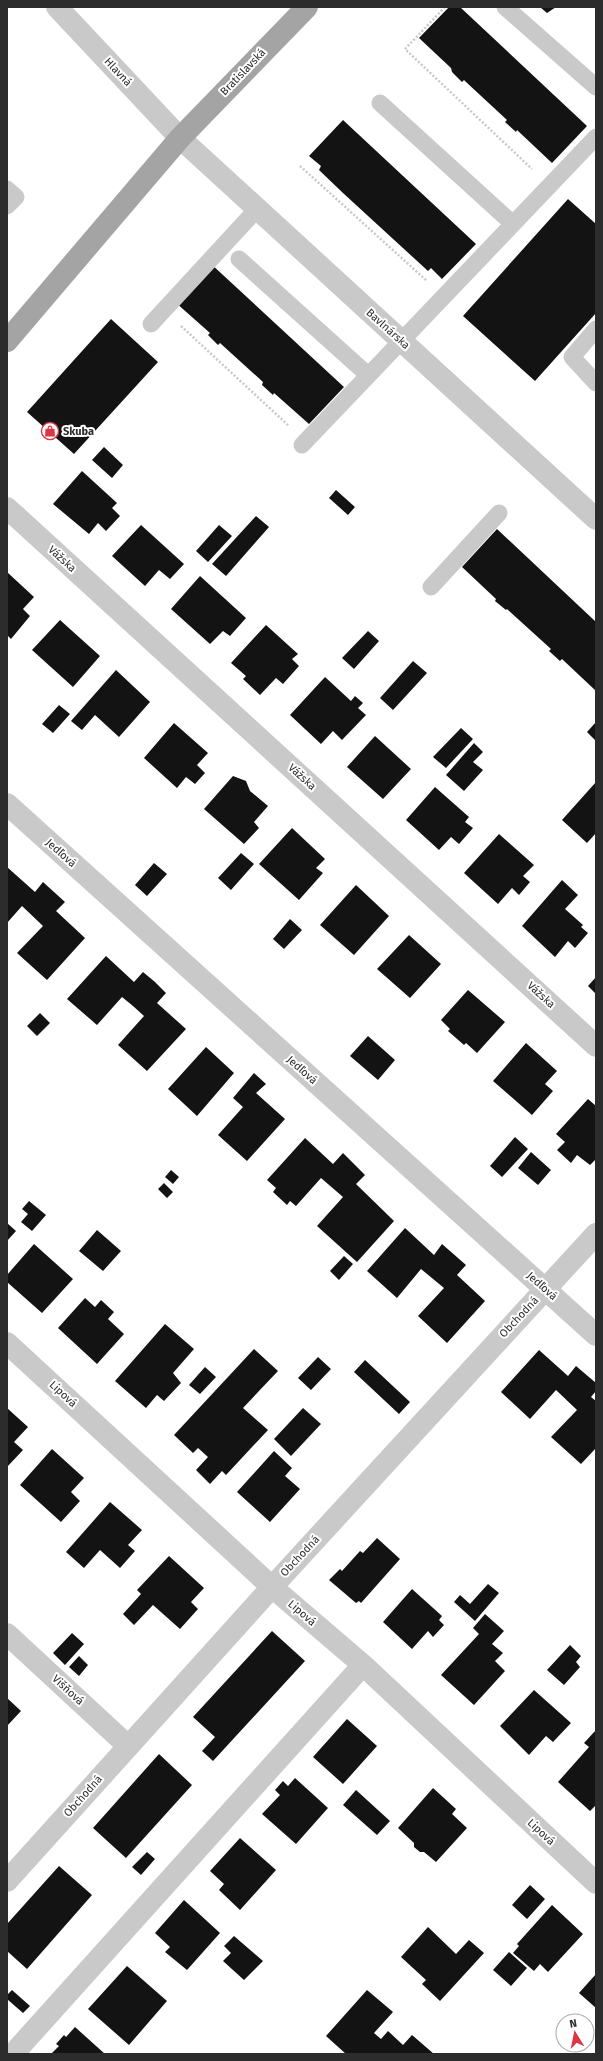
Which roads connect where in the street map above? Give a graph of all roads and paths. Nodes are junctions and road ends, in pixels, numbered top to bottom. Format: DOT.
graph roads {
  1 [pos="57,7"];
  2 [pos="307,7"];
  3 [pos="445,7"];
  4 [pos="505,7"];
  5 [pos="596,87"];
  6 [pos="380,103"];
  7 [pos="596,137"];
  8 [pos="180,138"];
  9 [pos="300,166"];
  10 [pos="550,186"];
  11 [pos="7,189"];
  12 [pos="7,206"];
  13 [pos="257,209"];
  14 [pos="514,224"];
  15 [pos="239,259"];
  16 [pos="443,296"];
  17 [pos="164,310"];
  18 [pos="151,324"];
  19 [pos="596,329"];
  20 [pos="7,341"];
  21 [pos="401,341"];
  22 [pos="368,375"];
  23 [pos="596,383"];
  24 [pos="304,443"];
  25 [pos="7,508"];
  26 [pos="499,513"];
  27 [pos="596,519"];
  28 [pos="432,587"];
  29 [pos="7,804"];
  30 [pos="596,1046"];
  31 [pos="596,1234"];
  32 [pos="545,1289"];
  33 [pos="596,1335"];
  34 [pos="7,1343"];
  35 [pos="272,1587"];
  36 [pos="7,1634"];
  37 [pos="363,1666"];
  38 [pos="128,1746"];
  39 [pos="7,1881"];
  40 [pos="596,1883"];
  41 [pos="13,2054"];
  1 -- 8 [label="street, Hlavná"];
  2 -- 8 [label="main road, Bratislavská"];
  3 -- 10 [label="path"];
  4 -- 5 [label="lane"];
  6 -- 14 [label="lane"];
  7 -- 10 [label="lane"];
  8 -- 13 [label="street, Bavlnárska"];
  8 -- 20 [label="main road, Bratislavská"];
  9 -- 16 [label="path"];
  10 -- 14 [label="lane"];
  11 -- 12 [label="lane"];
  13 -- 17 [label="lane"];
  13 -- 21 [label="street, Bavlnárska"];
  14 -- 16 [label="lane"];
  15 -- 22 [label="lane"];
  16 -- 21 [label="lane"];
  17 -- 18 [label="lane"];
  17 -- 24 [label="path"];
  19 -- 23 [label="lane"];
  21 -- 22 [label="lane"];
  21 -- 27 [label="street, Bavlnárska"];
  22 -- 24 [label="lane"];
  25 -- 30 [label="street, Vážska"];
  26 -- 28 [label="lane"];
  29 -- 32 [label="street, Jedľová"];
  31 -- 32 [label="street, Obchodná"];
  32 -- 33 [label="street, Jedľová"];
  32 -- 35 [label="street, Obchodná"];
  34 -- 35 [label="street, Lipová"];
  35 -- 37 [label="street, Lipová"];
  35 -- 38 [label="street, Obchodná"];
  36 -- 38 [label="street, Višňová"];
  37 -- 40 [label="street, Lipová"];
  37 -- 41 [label="street"];
  38 -- 39 [label="street, Obchodná"];
}
